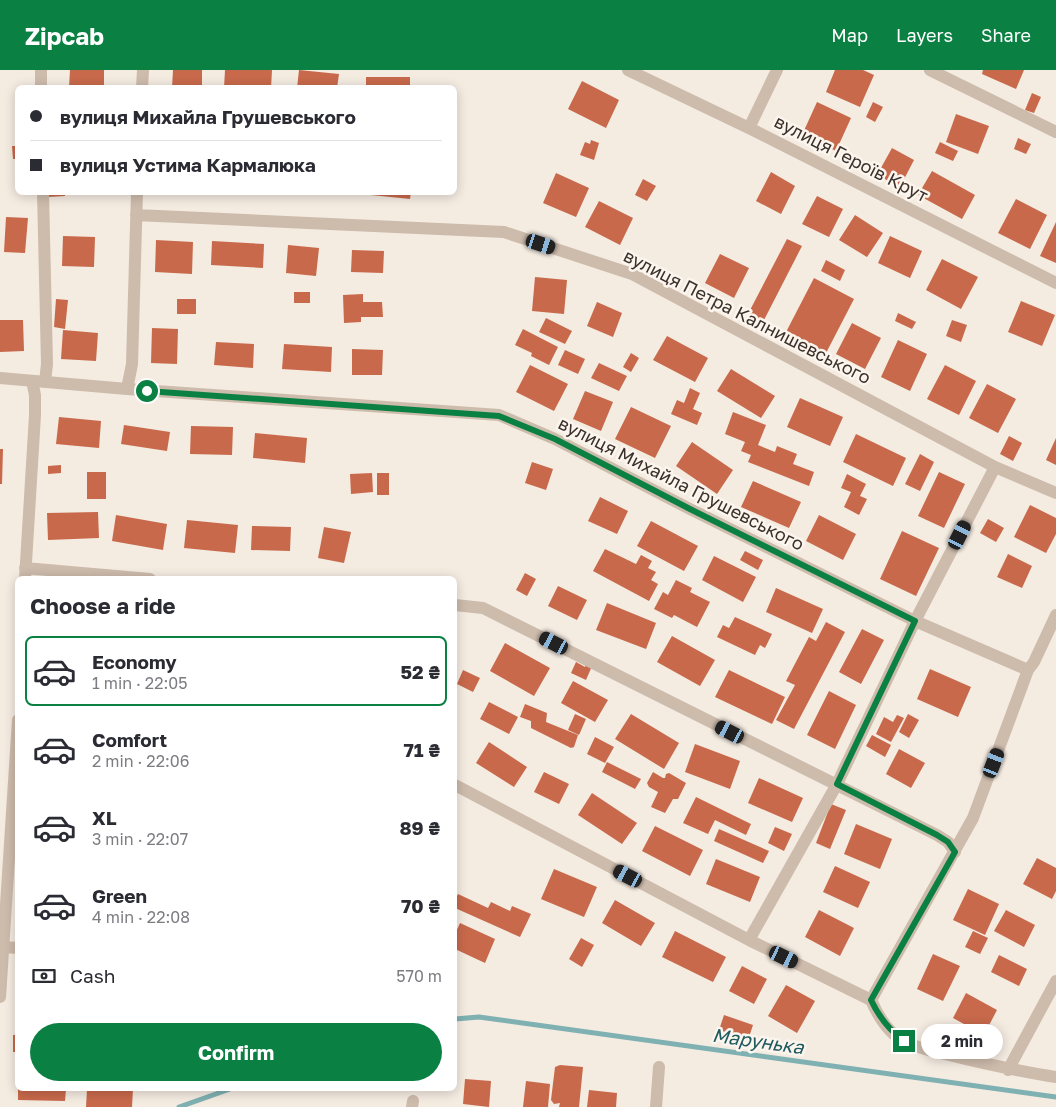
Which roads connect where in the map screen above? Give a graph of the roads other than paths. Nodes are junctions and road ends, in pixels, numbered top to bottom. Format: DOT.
graph roads {
  1 [pos="41,70"];
  2 [pos="143,70"];
  3 [pos="628,70"];
  4 [pos="777,70"];
  5 [pos="930,70"];
  6 [pos="41,85"];
  7 [pos="142,85"];
  8 [pos="749,128"];
  9 [pos="1056,132"];
  10 [pos="43,195"];
  11 [pos="137,195"];
  12 [pos="136,215"];
  13 [pos="1056,283"];
  14 [pos="0,378"];
  15 [pos="39,382"];
  16 [pos="127,389"];
  17 [pos="995,466"];
  18 [pos="1056,493"];
  19 [pos="25,573"];
  20 [pos="88,576"];
  21 [pos="457,606"];
  22 [pos="1056,615"];
  23 [pos="915,621"];
  24 [pos="1028,670"];
  25 [pos="15,774"];
  26 [pos="837,784"];
  27 [pos="457,786"];
  28 [pos="955,852"];
  29 [pos="749,940"];
  30 [pos="4,947"];
  31 [pos="15,948"];
  32 [pos="1056,981"];
  33 [pos="0,997"];
  34 [pos="871,1000"];
  35 [pos="659,1068"];
  36 [pos="1008,1070"];
  37 [pos="1056,1077"];
  38 [pos="656,1107"];
  1 -- 6 [label="street"];
  2 -- 7 [label="street"];
  3 -- 8 [label="street, вулиця Героїв Крут"];
  4 -- 8 [label="street"];
  5 -- 9 [label="street"];
  8 -- 13 [label="street, вулиця Героїв Крут"];
  10 -- 15 [label="street"];
  11 -- 12 [label="street"];
  12 -- 16 [label="street"];
  12 -- 17 [label="street, вулиця Петра Калнишевського"];
  14 -- 15 [label="street, вулиця Михайла Грушевського"];
  15 -- 16 [label="street, вулиця Михайла Грушевського"];
  15 -- 19 [label="street"];
  16 -- 23 [label="street, вулиця Михайла Грушевського"];
  17 -- 18 [label="street, вулиця Петра Калнишевського"];
  17 -- 23 [label="street"];
  19 -- 20 [label="street"];
  21 -- 26 [label="street"];
  22 -- 24 [label="street"];
  23 -- 24 [label="street, вулиця Михайла Грушевського"];
  23 -- 26 [label="street"];
  24 -- 28 [label="street"];
  25 -- 30 [label="street"];
  26 -- 28 [label="street"];
  26 -- 29 [label="street"];
  27 -- 29 [label="street"];
  28 -- 34 [label="street"];
  29 -- 34 [label="street"];
  30 -- 31 [label="street"];
  30 -- 33 [label="street"];
  32 -- 36 [label="street"];
  34 -- 36 [label="street"];
  35 -- 38 [label="street"];
  36 -- 37 [label="street"];
}
